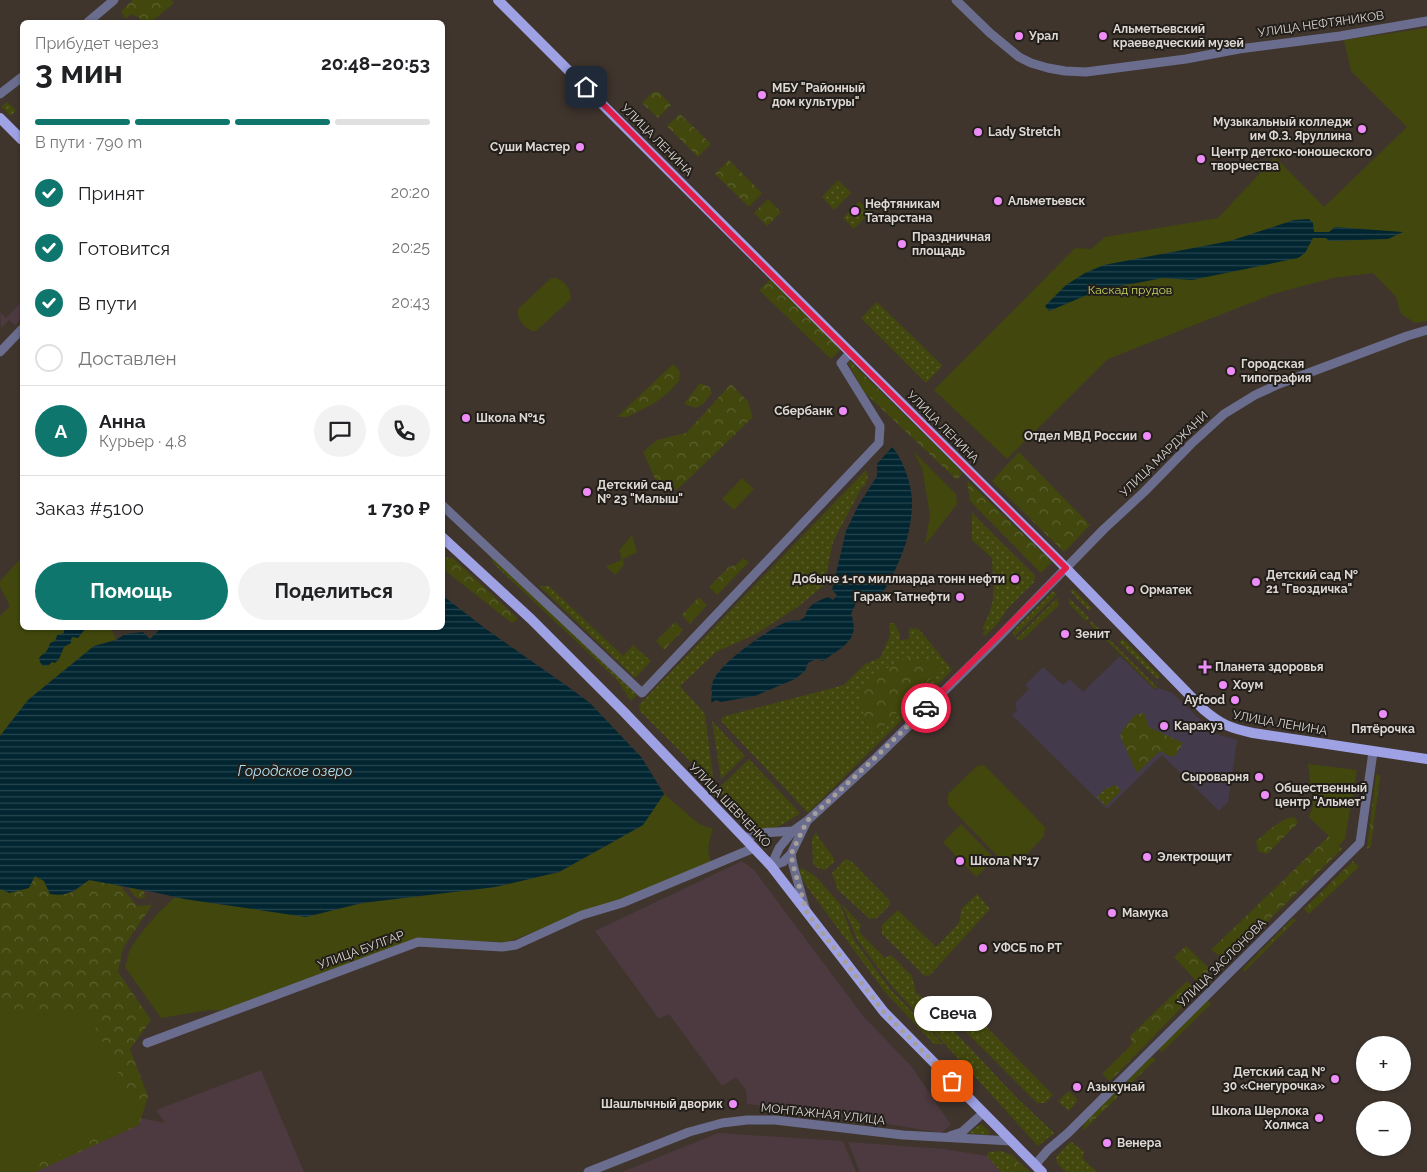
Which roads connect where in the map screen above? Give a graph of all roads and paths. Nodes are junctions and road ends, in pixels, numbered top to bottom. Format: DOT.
graph roads {
  1 [pos="114,0"];
  2 [pos="498,0"];
  3 [pos="956,0"];
  4 [pos="90,20"];
  5 [pos="1427,21"];
  6 [pos="20,79"];
  7 [pos="0,94"];
  8 [pos="0,118"];
  9 [pos="20,138"];
  10 [pos="1427,330"];
  11 [pos="20,331"];
  12 [pos="0,352"];
  13 [pos="851,352"];
  14 [pos="445,508"];
  15 [pos="445,539"];
  16 [pos="1066,568"];
  17 [pos="1373,752"];
  18 [pos="1427,759"];
  19 [pos="807,821"];
  20 [pos="793,831"];
  21 [pos="745,838"];
  22 [pos="754,848"];
  23 [pos="791,854"];
  24 [pos="771,866"];
  25 [pos="807,913"];
  26 [pos="147,1043"];
  27 [pos="983,1113"];
  28 [pos="945,1138"];
  29 [pos="1012,1141"];
  30 [pos="1039,1169"];
  31 [pos="588,1172"];
  1 -- 4 [label="street"];
  2 -- 13 [label="main road, УЛИЦА ЛЕНИНА"];
  3 -- 5 [label="street, УЛИЦА НЕФТЯНИКОВ"];
  6 -- 7 [label="street"];
  8 -- 9 [label="main road"];
  10 -- 16 [label="street, УЛИЦА МАРДЖАНИ"];
  11 -- 12 [label="street"];
  13 -- 14 [label="street"];
  13 -- 16 [label="main road, УЛИЦА ЛЕНИНА"];
  15 -- 21 [label="main road, УЛИЦА ШЕВЧЕНКО"];
  16 -- 17 [label="main road, УЛИЦА ЛЕНИНА"];
  16 -- 19 [label="street, УЛИЦА МАРДЖАНИ"];
  17 -- 18 [label="main road, УЛИЦА ЛЕНИНА"];
  17 -- 30 [label="street, УЛИЦА ЗАСЛОНОВА"];
  19 -- 20 [label="street"];
  19 -- 23 [label="street"];
  20 -- 21 [label="street"];
  20 -- 24 [label="street"];
  21 -- 22 [label="main road, УЛИЦА ШЕВЧЕНКО"];
  22 -- 24 [label="main road, УЛИЦА ШЕВЧЕНКО"];
  22 -- 26 [label="street, УЛИЦА БУЛГАР"];
  23 -- 24 [label="street"];
  23 -- 25 [label="street"];
  24 -- 25 [label="main road, УЛИЦА ШЕВЧЕНКО"];
  25 -- 27 [label="main road, УЛИЦА ШЕВЧЕНКО"];
  27 -- 28 [label="street, МОНТАЖНАЯ УЛИЦА"];
  27 -- 29 [label="main road, УЛИЦА ШЕВЧЕНКО"];
  28 -- 29 [label="street, МОНТАЖНАЯ УЛИЦА"];
  28 -- 31 [label="street, МОНТАЖНАЯ УЛИЦА"];
  29 -- 30 [label="main road, УЛИЦА ШЕВЧЕНКО"];
}
